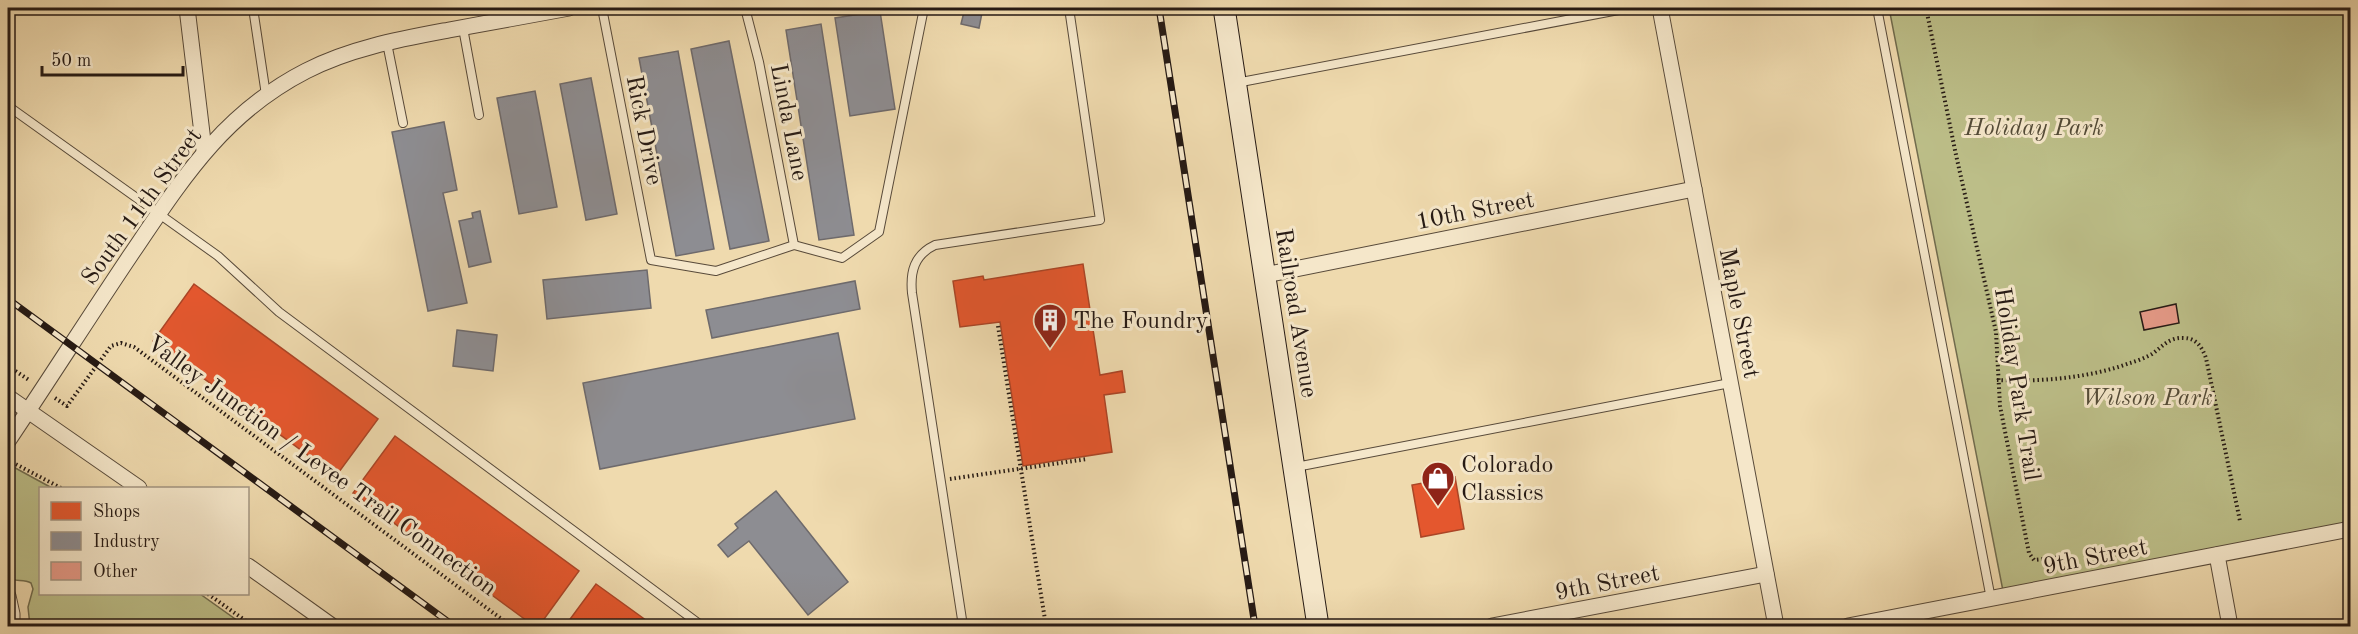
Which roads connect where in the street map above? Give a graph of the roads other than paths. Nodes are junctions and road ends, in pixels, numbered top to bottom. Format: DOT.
graph roads {
  1 [pos="187,8"];
  2 [pos="253,8"];
  3 [pos="569,8"];
  4 [pos="602,8"];
  5 [pos="745,8"];
  6 [pos="924,8"];
  7 [pos="1069,8"];
  8 [pos="1224,8"];
  9 [pos="1629,8"];
  10 [pos="1660,8"];
  11 [pos="1877,8"];
  12 [pos="463,28"];
  13 [pos="387,43"];
  14 [pos="1236,82"];
  15 [pos="266,95"];
  16 [pos="8,106"];
  17 [pos="479,115"];
  18 [pos="403,123"];
  19 [pos="204,150"];
  20 [pos="1694,189"];
  21 [pos="159,213"];
  22 [pos="794,245"];
  23 [pos="1265,275"];
  24 [pos="1730,383"];
  25 [pos="8,397"];
  26 [pos="28,410"];
  27 [pos="8,441"];
  28 [pos="1294,467"];
  29 [pos="136,487"];
  30 [pos="2350,529"];
  31 [pos="2217,555"];
  32 [pos="249,567"];
  33 [pos="1766,574"];
  34 [pos="8,596"];
  35 [pos="1991,599"];
  36 [pos="12,627"];
  37 [pos="332,627"];
  38 [pos="702,627"];
  39 [pos="963,627"];
  40 [pos="1318,627"];
  41 [pos="1492,627"];
  42 [pos="1776,627"];
  43 [pos="1848,627"];
  44 [pos="2230,627"];
  1 -- 19 [label="street"];
  2 -- 15 [label="lane"];
  3 -- 12 [label="street, South 11th Street"];
  4 -- 22 [label="lane, Rick Drive"];
  5 -- 22 [label="lane, Linda Lane"];
  6 -- 22 [label="lane"];
  7 -- 39 [label="lane"];
  8 -- 14 [label="main road, Railroad Avenue"];
  9 -- 14 [label="lane"];
  10 -- 20 [label="street, Maple Street"];
  11 -- 35 [label="lane"];
  12 -- 13 [label="street, South 11th Street"];
  12 -- 17 [label="lane"];
  13 -- 15 [label="street, South 11th Street"];
  13 -- 18 [label="lane"];
  14 -- 23 [label="main road, Railroad Avenue"];
  15 -- 19 [label="street, South 11th Street"];
  16 -- 21 [label="lane"];
  19 -- 21 [label="street, South 11th Street"];
  20 -- 23 [label="street, 10th Street"];
  20 -- 24 [label="street, Maple Street"];
  21 -- 26 [label="street, South 11th Street"];
  21 -- 38 [label="lane"];
  23 -- 28 [label="main road, Railroad Avenue"];
  24 -- 28 [label="lane"];
  24 -- 33 [label="street, Maple Street"];
  25 -- 26 [label="street"];
  26 -- 27 [label="street, South 11th Street"];
  26 -- 29 [label="street"];
  28 -- 40 [label="main road, Railroad Avenue"];
  30 -- 31 [label="street, 9th Street"];
  31 -- 35 [label="street, 9th Street"];
  31 -- 44 [label="street"];
  32 -- 37 [label="street"];
  33 -- 41 [label="street, 9th Street"];
  33 -- 42 [label="street, Maple Street"];
  34 -- 36 [label="street"];
  35 -- 43 [label="street, 9th Street"];
}
